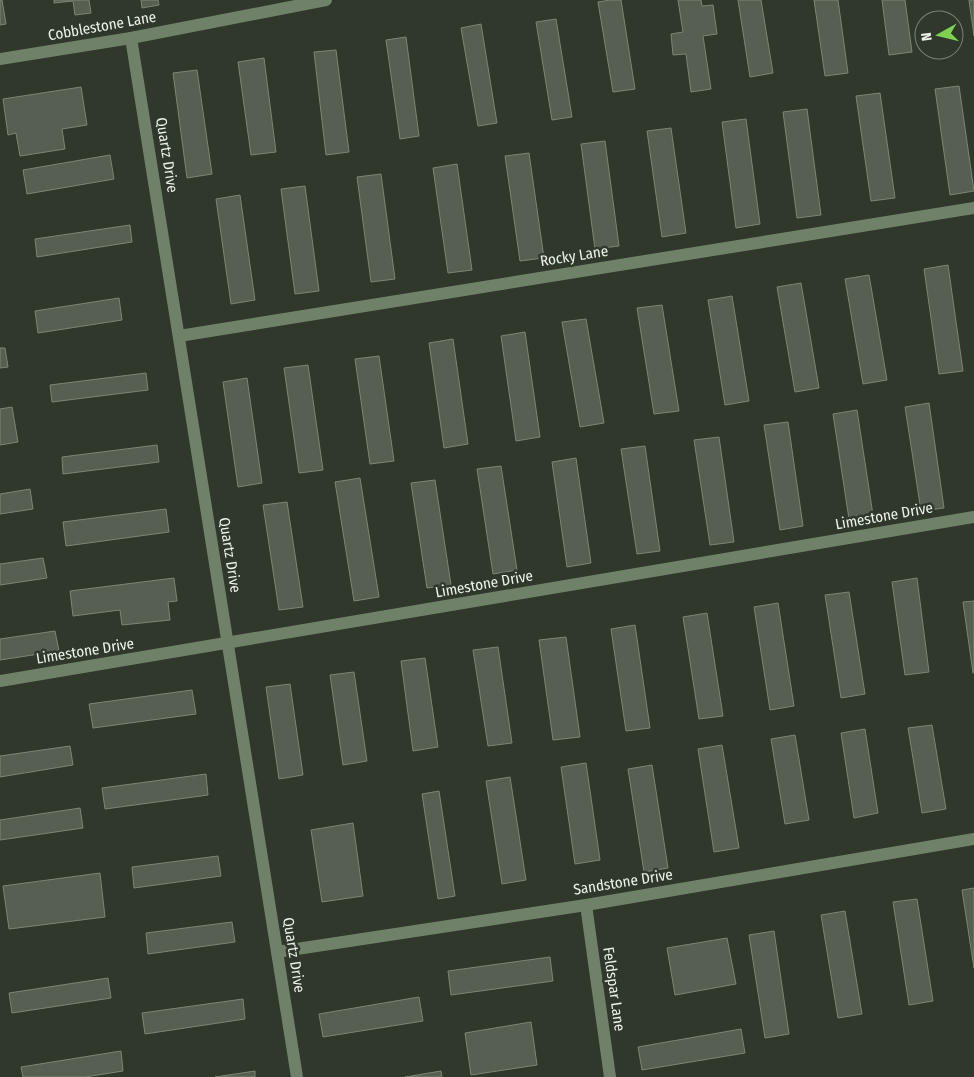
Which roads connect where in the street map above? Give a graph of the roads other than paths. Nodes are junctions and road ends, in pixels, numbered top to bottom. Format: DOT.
graph roads {
  1 [pos="326,0"];
  2 [pos="132,38"];
  3 [pos="0,59"];
  4 [pos="974,208"];
  5 [pos="179,336"];
  6 [pos="974,517"];
  7 [pos="228,644"];
  8 [pos="0,681"];
  9 [pos="974,839"];
  10 [pos="586,905"];
  11 [pos="277,952"];
  12 [pos="297,1077"];
  13 [pos="610,1077"];
  1 -- 2 [label="street, Cobblestone Lane"];
  2 -- 3 [label="street, Cobblestone Lane"];
  2 -- 5 [label="street, Quartz Drive"];
  4 -- 5 [label="street, Rocky Lane"];
  5 -- 7 [label="street, Quartz Drive"];
  6 -- 7 [label="street, Limestone Drive"];
  7 -- 8 [label="street, Limestone Drive"];
  7 -- 11 [label="street, Quartz Drive"];
  9 -- 10 [label="street, Sandstone Drive"];
  10 -- 11 [label="street, Sandstone Drive"];
  10 -- 13 [label="street, Feldspar Lane"];
  11 -- 12 [label="street, Quartz Drive"];
}
